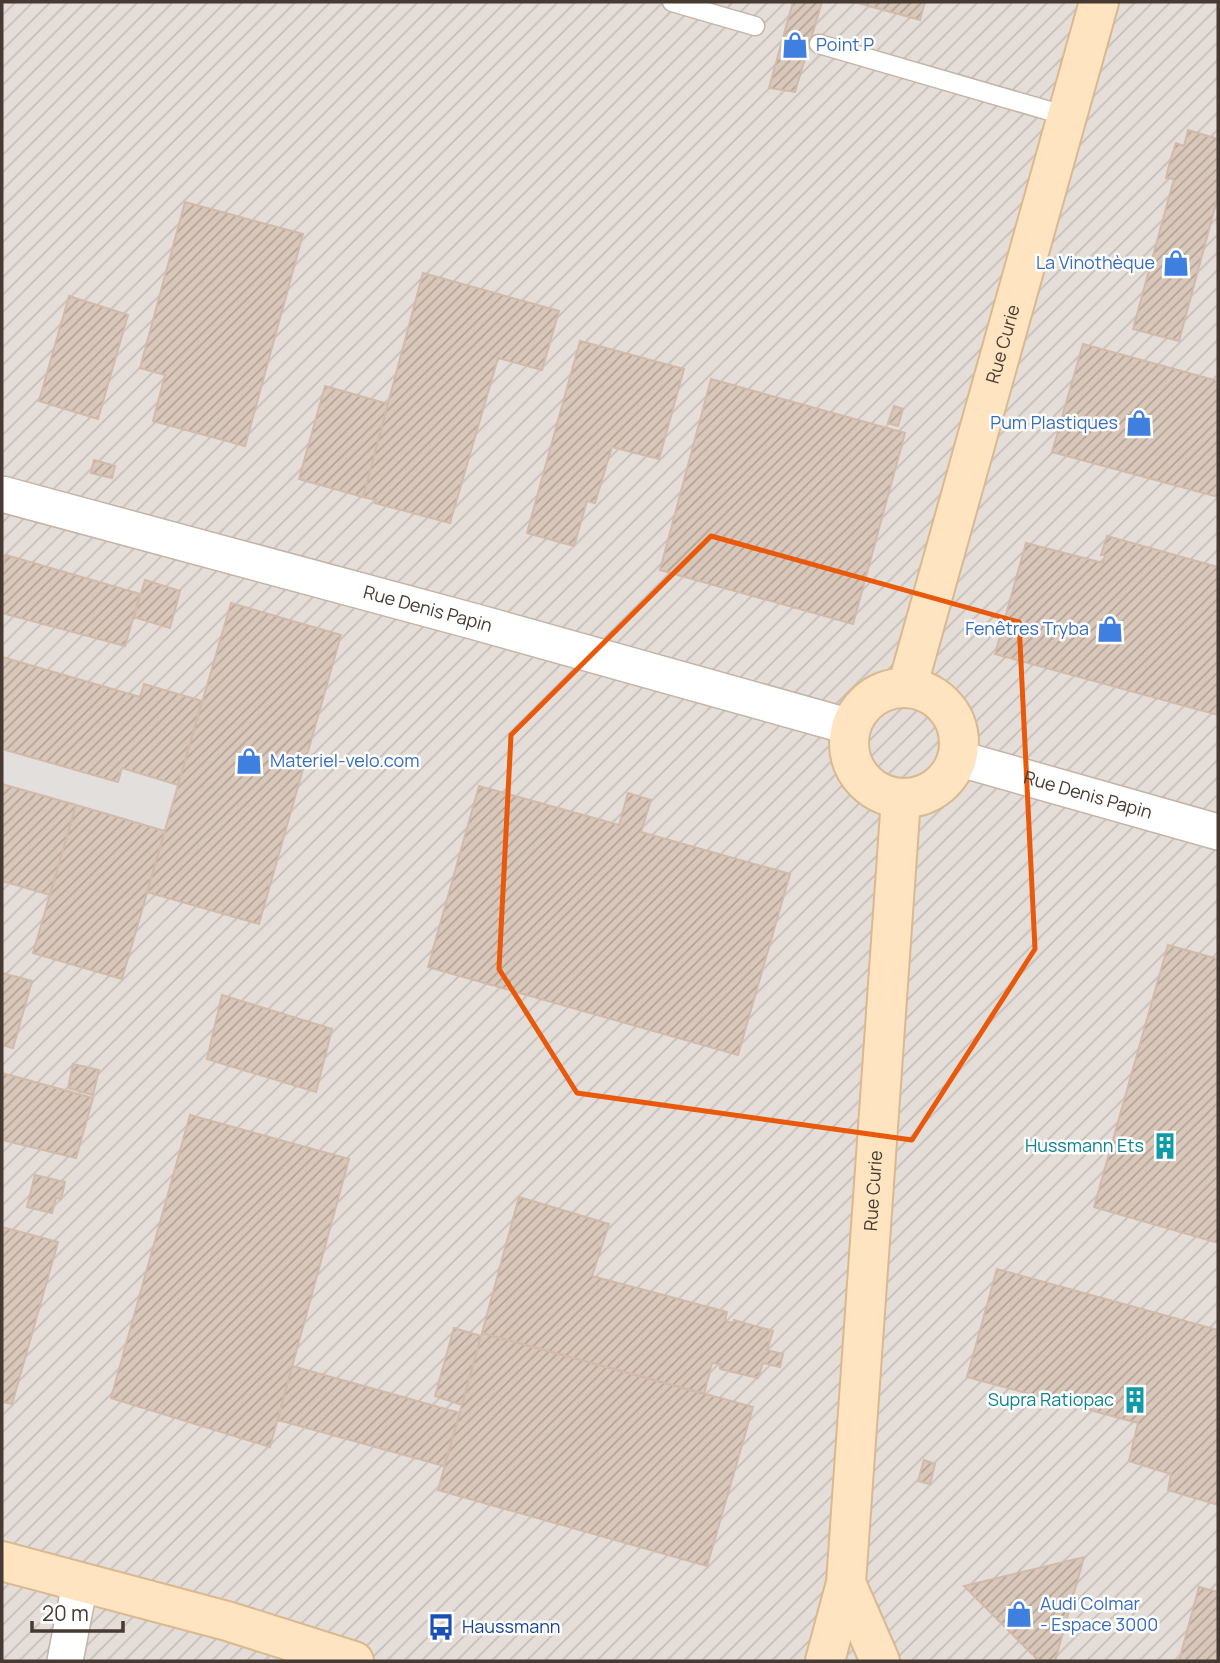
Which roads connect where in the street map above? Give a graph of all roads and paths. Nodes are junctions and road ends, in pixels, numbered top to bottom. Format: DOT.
graph roads {
  1 [pos="672,2"];
  2 [pos="1099,2"];
  3 [pos="755,26"];
  4 [pos="819,44"];
  5 [pos="1067,116"];
  6 [pos="2,494"];
  7 [pos="907,688"];
  8 [pos="851,727"];
  9 [pos="957,758"];
  10 [pos="901,799"];
  11 [pos="1218,832"];
  12 [pos="2,1561"];
  13 [pos="80,1583"];
  14 [pos="846,1583"];
  15 [pos="65,1661"];
  16 [pos="354,1661"];
  17 [pos="825,1661"];
  18 [pos="880,1661"];
  1 -- 3 [label="lane"];
  2 -- 5 [label="main road, Rue Curie"];
  4 -- 5 [label="lane"];
  5 -- 7 [label="main road, Rue Curie"];
  6 -- 8 [label="street, Rue Denis Papin"];
  7 -- 8 [label="main road"];
  7 -- 9 [label="main road"];
  8 -- 10 [label="main road"];
  9 -- 10 [label="main road"];
  9 -- 11 [label="street, Rue Denis Papin"];
  10 -- 14 [label="main road, Rue Curie"];
  12 -- 13 [label="main road"];
  13 -- 15 [label="street"];
  13 -- 16 [label="main road"];
  14 -- 17 [label="main road, Rue Curie"];
  14 -- 18 [label="main road, Rue Curie"];
}
